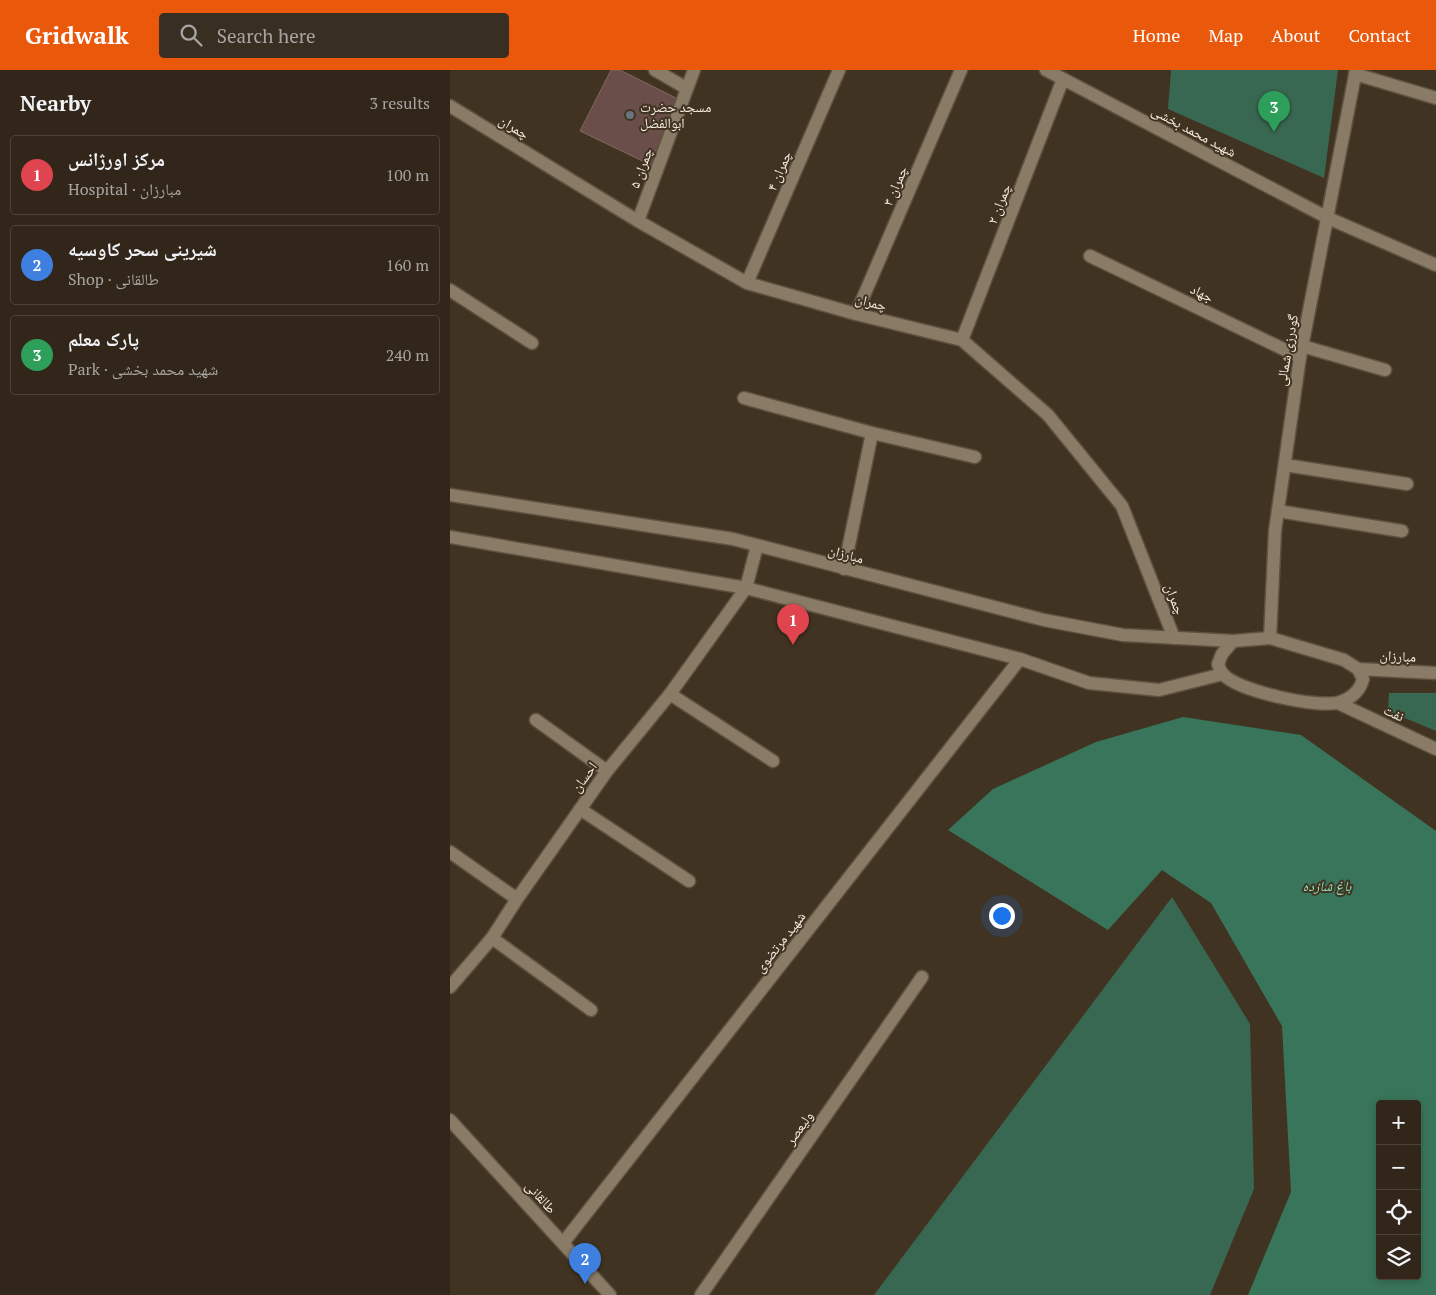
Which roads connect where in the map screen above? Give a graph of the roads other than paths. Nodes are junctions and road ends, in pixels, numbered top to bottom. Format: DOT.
graph roads {
  1 [pos="655,70"];
  2 [pos="694,70"];
  3 [pos="839,70"];
  4 [pos="962,70"];
  5 [pos="1046,70"];
  6 [pos="1356,72"];
  7 [pos="1063,79"];
  8 [pos="686,88"];
  9 [pos="1436,98"];
  10 [pos="450,106"];
  11 [pos="1328,218"];
  12 [pos="638,221"];
  13 [pos="1090,256"];
  14 [pos="1436,264"];
  15 [pos="746,283"];
  16 [pos="450,290"];
  17 [pos="856,314"];
  18 [pos="962,340"];
  19 [pos="532,342"];
  20 [pos="1301,351"];
  21 [pos="1385,370"];
  22 [pos="744,398"];
  23 [pos="872,433"];
  24 [pos="976,457"];
  25 [pos="1285,465"];
  26 [pos="1407,484"];
  27 [pos="450,496"];
  28 [pos="1278,511"];
  29 [pos="1402,531"];
  30 [pos="450,537"];
  31 [pos="757,546"];
  32 [pos="844,569"];
  33 [pos="746,588"];
  34 [pos="1174,638"];
  35 [pos="1270,638"];
  36 [pos="1233,641"];
  37 [pos="1020,660"];
  38 [pos="1358,669"];
  39 [pos="1436,673"];
  40 [pos="1223,674"];
  41 [pos="670,694"];
  42 [pos="1338,703"];
  43 [pos="536,720"];
  44 [pos="1436,750"];
  45 [pos="773,761"];
  46 [pos="607,770"];
  47 [pos="580,809"];
  48 [pos="450,852"];
  49 [pos="689,881"];
  50 [pos="517,899"];
  51 [pos="492,938"];
  52 [pos="922,978"];
  53 [pos="450,987"];
  54 [pos="591,1010"];
  55 [pos="450,1120"];
  56 [pos="563,1243"];
  57 [pos="610,1295"];
  58 [pos="700,1295"];
  1 -- 8 [label="street"];
  2 -- 8 [label="street, چمران ۵"];
  3 -- 15 [label="street, چمران ۴"];
  4 -- 17 [label="street, چمران ۳"];
  5 -- 7 [label="street, شهید محمد بخشی"];
  6 -- 9 [label="street"];
  6 -- 11 [label="street, گودرزی شمالی"];
  7 -- 11 [label="street, شهید محمد بخشی"];
  7 -- 18 [label="street, چمران ۲"];
  8 -- 12 [label="street, چمران ۵"];
  10 -- 12 [label="street, چمران"];
  11 -- 14 [label="street, شهید محمد بخشی"];
  11 -- 20 [label="street, گودرزی شمالی"];
  12 -- 15 [label="street, چمران"];
  13 -- 20 [label="street, جهاد"];
  15 -- 17 [label="street, چمران"];
  16 -- 19 [label="street"];
  17 -- 18 [label="street, چمران"];
  18 -- 34 [label="street, چمران"];
  20 -- 21 [label="street, جهاد"];
  20 -- 25 [label="street, گودرزی شمالی"];
  22 -- 23 [label="street"];
  23 -- 24 [label="street"];
  23 -- 32 [label="street"];
  25 -- 26 [label="street"];
  25 -- 28 [label="street, گودرزی شمالی"];
  27 -- 31 [label="street, مبارزان"];
  28 -- 29 [label="street"];
  28 -- 35 [label="street, گودرزی شمالی"];
  30 -- 33 [label="street"];
  31 -- 32 [label="street, مبارزان"];
  31 -- 33 [label="street"];
  32 -- 34 [label="street, مبارزان"];
  33 -- 37 [label="street"];
  33 -- 41 [label="street, احسان"];
  34 -- 36 [label="street, مبارزان"];
  35 -- 36 [label="street, مبارزان"];
  35 -- 38 [label="street"];
  36 -- 40 [label="street"];
  37 -- 40 [label="street"];
  37 -- 56 [label="street, شهید مرتضوی"];
  38 -- 39 [label="street, مبارزان"];
  38 -- 42 [label="street"];
  40 -- 42 [label="street"];
  41 -- 45 [label="street"];
  41 -- 46 [label="street, احسان"];
  42 -- 44 [label="street, نفت"];
  43 -- 46 [label="street"];
  46 -- 47 [label="street, احسان"];
  47 -- 49 [label="street"];
  47 -- 50 [label="street, احسان"];
  48 -- 50 [label="street"];
  50 -- 51 [label="street, احسان"];
  51 -- 53 [label="street, احسان"];
  51 -- 54 [label="street"];
  52 -- 58 [label="street, ولیعصر"];
  55 -- 56 [label="street, طالقانی"];
  56 -- 57 [label="street, طالقانی"];
}
